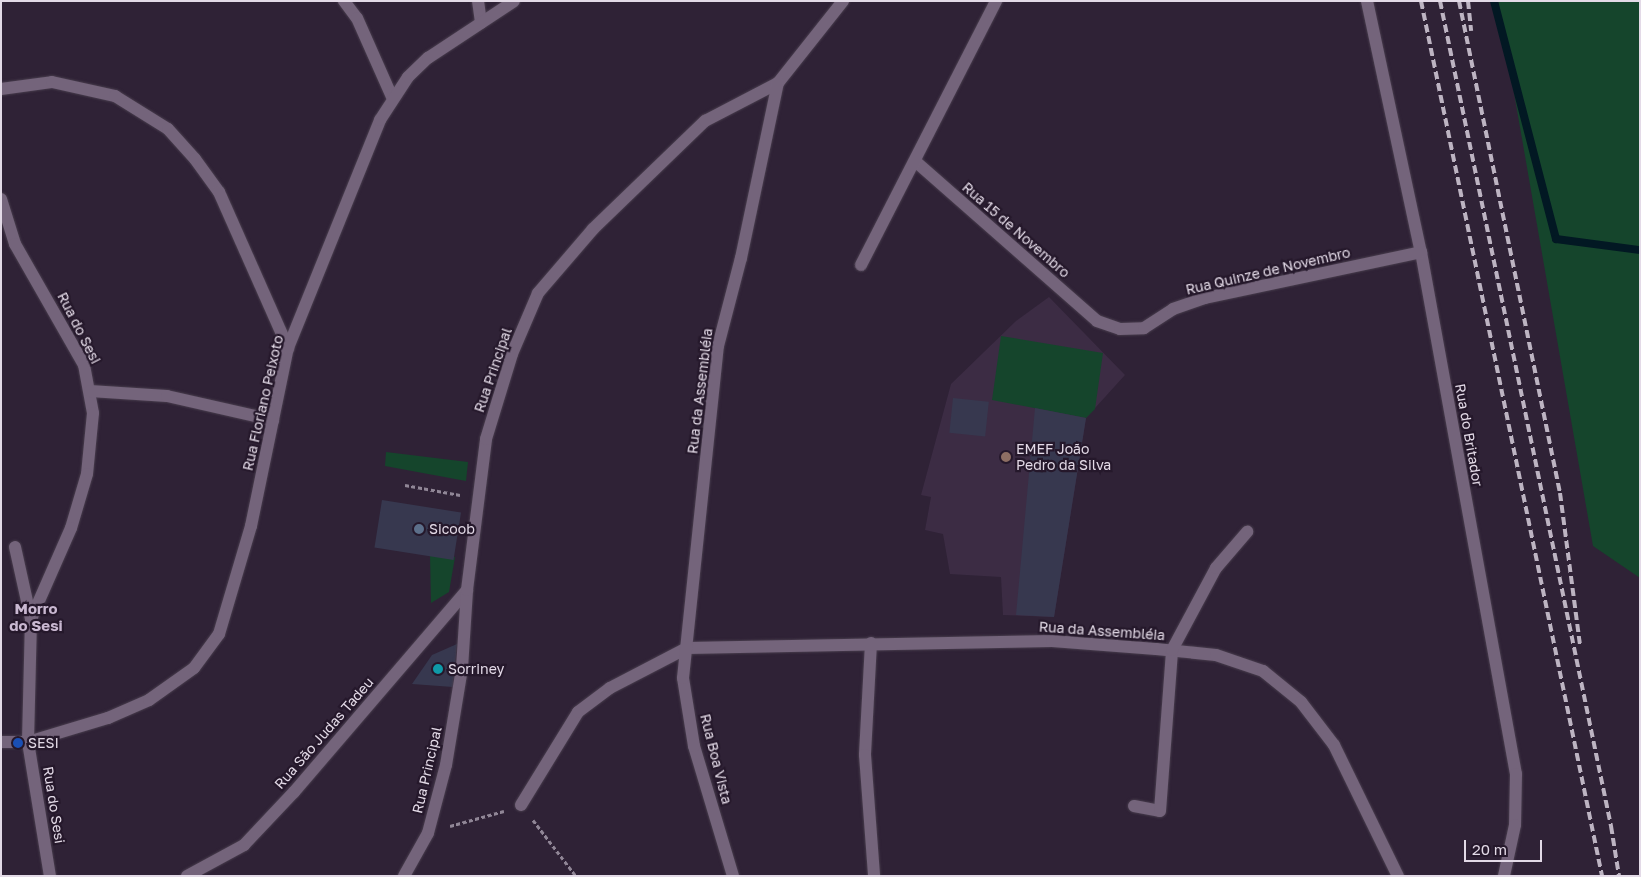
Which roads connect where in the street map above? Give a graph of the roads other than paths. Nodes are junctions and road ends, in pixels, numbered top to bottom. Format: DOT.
graph roads {
  1 [pos="344,1"];
  2 [pos="478,1"];
  3 [pos="514,1"];
  4 [pos="844,1"];
  5 [pos="996,1"];
  6 [pos="1367,1"];
  7 [pos="481,23"];
  8 [pos="778,84"];
  9 [pos="1,89"];
  10 [pos="392,97"];
  11 [pos="915,161"];
  12 [pos="1,199"];
  13 [pos="1421,252"];
  14 [pos="861,265"];
  15 [pos="1098,321"];
  16 [pos="288,348"];
  17 [pos="90,391"];
  18 [pos="273,420"];
  19 [pos="1247,532"];
  20 [pos="15,547"];
  21 [pos="467,590"];
  22 [pos="31,619"];
  23 [pos="871,643"];
  24 [pos="687,648"];
  25 [pos="1172,650"];
  26 [pos="1,742"];
  27 [pos="28,742"];
  28 [pos="522,805"];
  29 [pos="1134,806"];
  30 [pos="50,876"];
  31 [pos="187,876"];
  32 [pos="404,876"];
  33 [pos="733,876"];
  34 [pos="874,876"];
  35 [pos="1398,876"];
  36 [pos="1504,876"];
  1 -- 10 [label="street"];
  2 -- 7 [label="street"];
  3 -- 7 [label="street, Rua Floriano Peixoto"];
  4 -- 8 [label="street, Rua Principal"];
  5 -- 11 [label="street"];
  6 -- 13 [label="street, Rua do Britador"];
  7 -- 10 [label="street, Rua Floriano Peixoto"];
  8 -- 21 [label="street, Rua Principal"];
  8 -- 24 [label="street, Rua da Assembléia"];
  9 -- 16 [label="street"];
  10 -- 16 [label="street, Rua Floriano Peixoto"];
  11 -- 14 [label="street"];
  11 -- 15 [label="street, Rua 15 de Novembro"];
  12 -- 17 [label="street, Rua do Sesi"];
  13 -- 15 [label="street, Rua Quinze de Novembro"];
  13 -- 36 [label="street, Rua do Britador"];
  16 -- 18 [label="street, Rua Floriano Peixoto"];
  17 -- 18 [label="street"];
  17 -- 22 [label="street, Rua do Sesi"];
  18 -- 27 [label="street, Rua Floriano Peixoto"];
  19 -- 25 [label="street"];
  20 -- 22 [label="street, Rua do Sesi"];
  21 -- 31 [label="street, Rua São Judas Tadeu"];
  21 -- 32 [label="street, Rua Principal"];
  22 -- 27 [label="street, Rua do Sesi"];
  23 -- 24 [label="street, Rua da Assembléia"];
  23 -- 25 [label="street, Rua da Assembléia"];
  23 -- 34 [label="street"];
  24 -- 28 [label="street, Rua da Assembléia"];
  24 -- 33 [label="street, Rua Boa Vista"];
  25 -- 29 [label="street"];
  25 -- 35 [label="street, Rua da Assembléia"];
  26 -- 27 [label="street, Rua Floriano Peixoto"];
  27 -- 30 [label="street, Rua do Sesi"];
}
